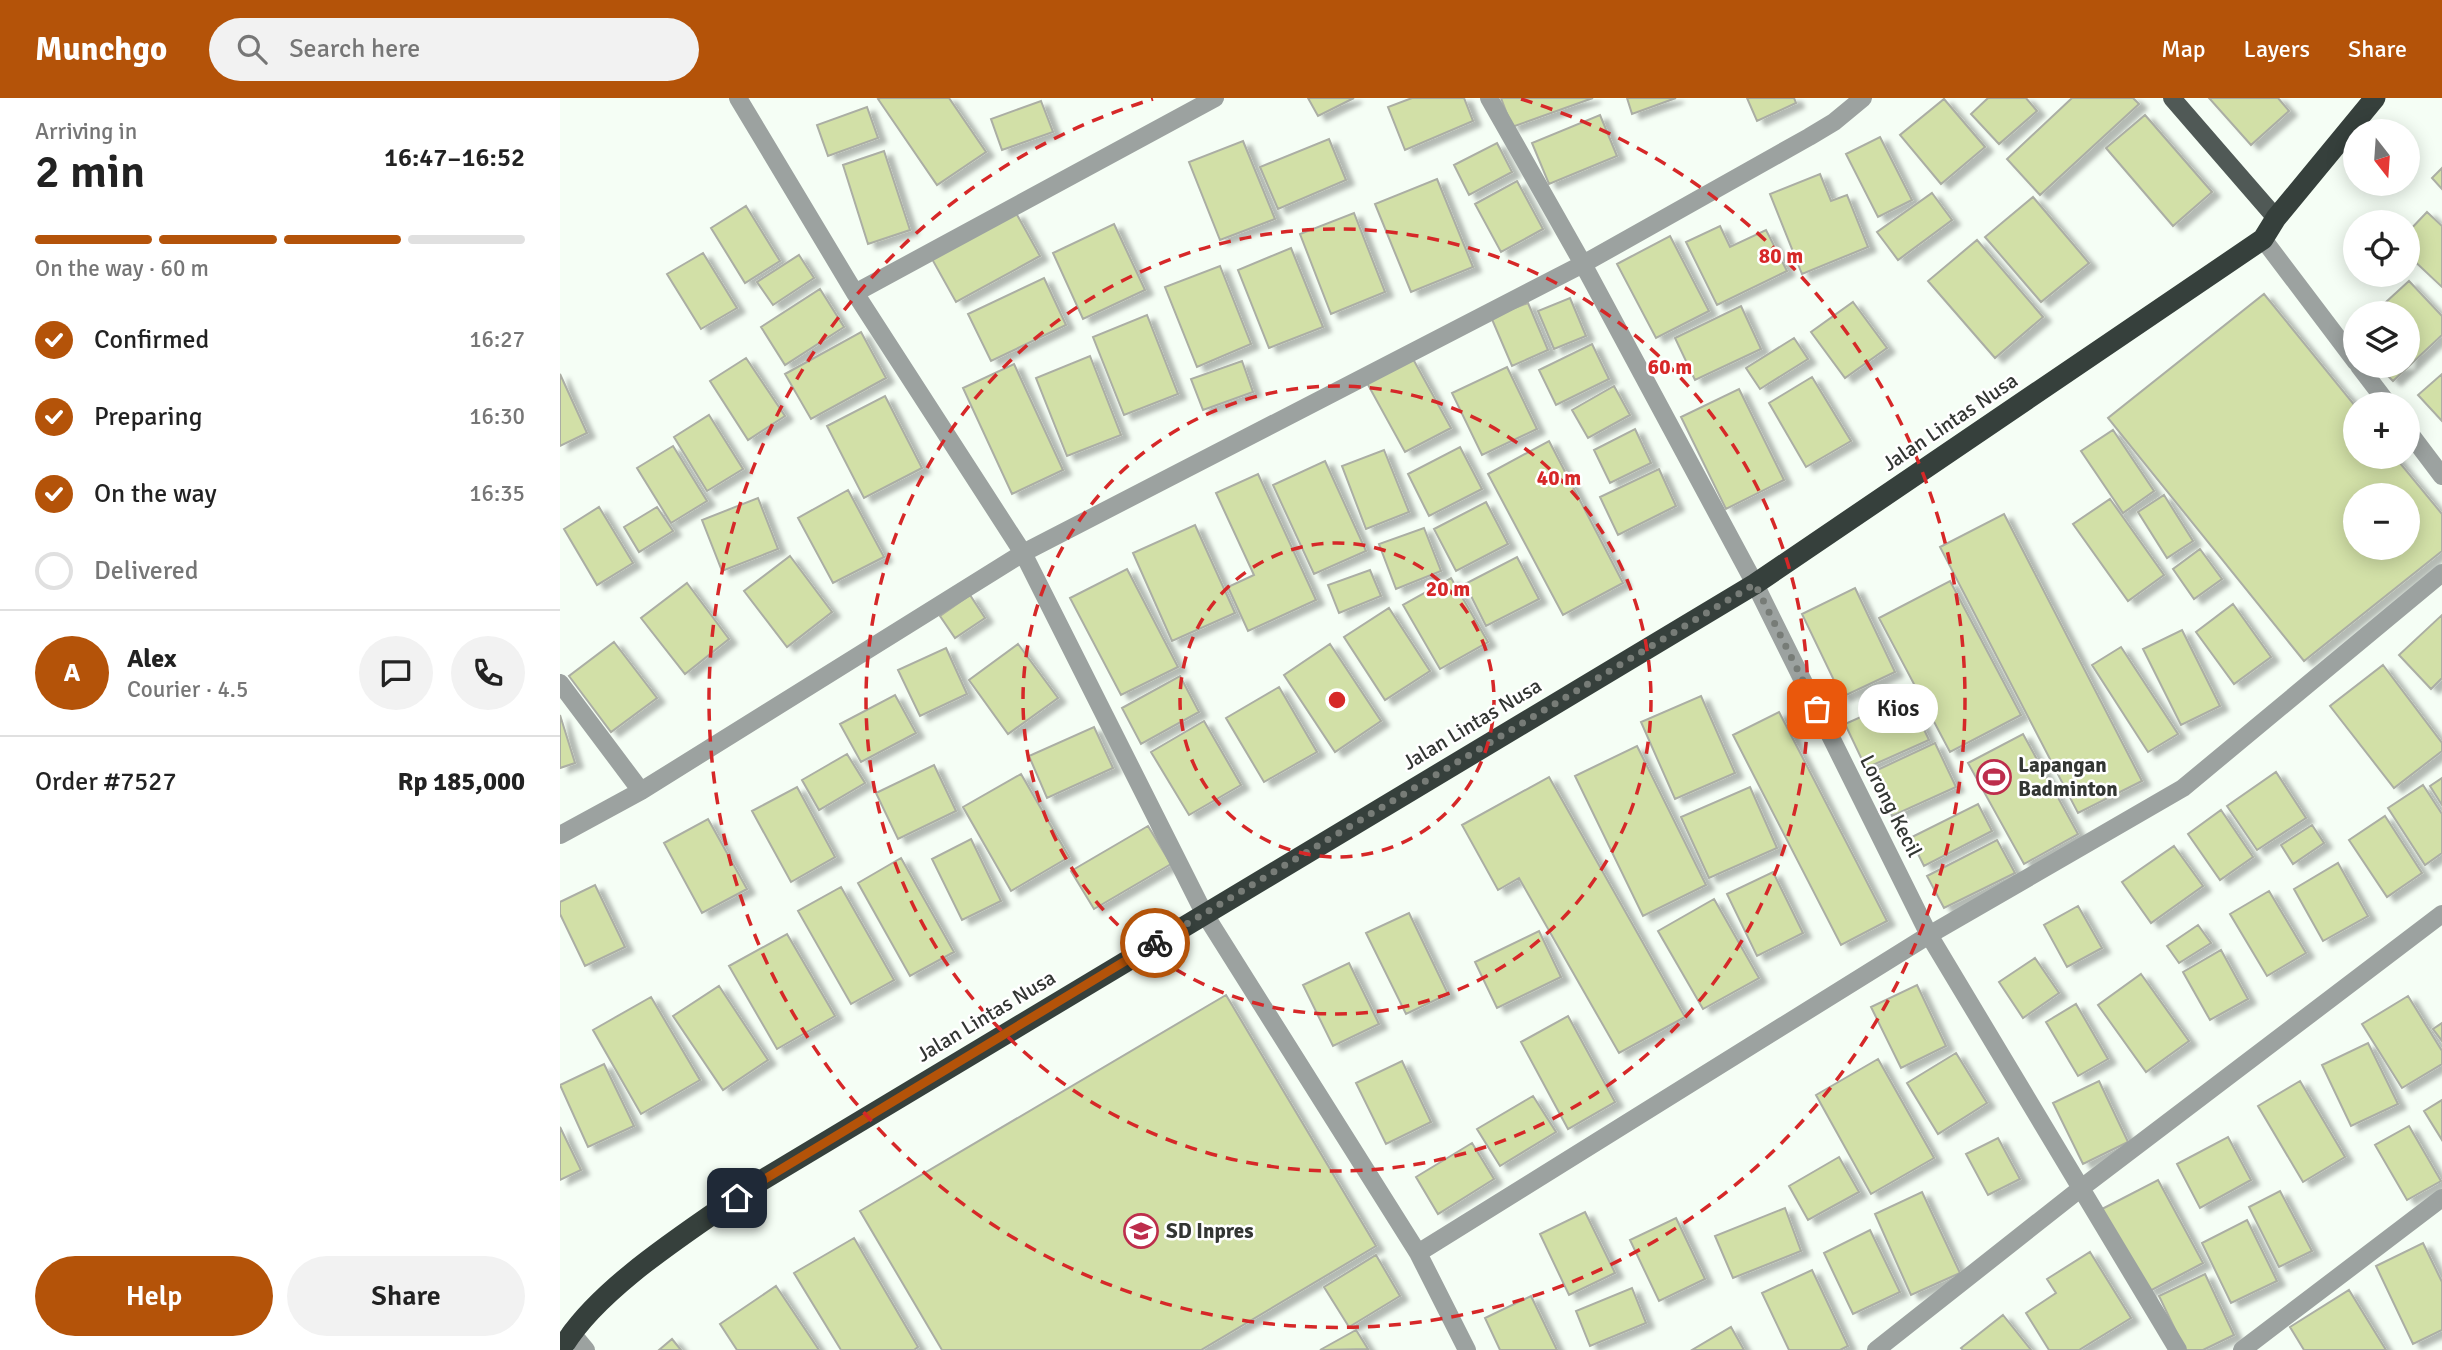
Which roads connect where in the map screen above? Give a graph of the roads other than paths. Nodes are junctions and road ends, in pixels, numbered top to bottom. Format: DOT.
graph roads {
  1 [pos="738,98"];
  2 [pos="1215,98"];
  3 [pos="1489,98"];
  4 [pos="1863,98"];
  5 [pos="2172,98"];
  6 [pos="2375,98"];
  7 [pos="2276,218"];
  8 [pos="2263,239"];
  9 [pos="1583,264"];
  10 [pos="855,293"];
  11 [pos="2343,345"];
  12 [pos="2368,378"];
  13 [pos="2379,392"];
  14 [pos="2420,447"];
  15 [pos="2442,476"];
  16 [pos="1023,553"];
  17 [pos="2442,573"];
  18 [pos="1755,584"];
  19 [pos="560,683"];
  20 [pos="641,791"];
  21 [pos="560,835"];
  22 [pos="1204,913"];
  23 [pos="2442,914"];
  24 [pos="1930,935"];
  25 [pos="2080,1189"];
  26 [pos="2442,1198"];
  27 [pos="1418,1252"];
  28 [pos="566,1341"];
  29 [pos="586,1350"];
  30 [pos="1467,1350"];
  31 [pos="1876,1350"];
  32 [pos="2178,1350"];
  33 [pos="2242,1350"];
  1 -- 10 [label="street"];
  2 -- 10 [label="street"];
  3 -- 9 [label="street, Lorong Kecil"];
  4 -- 9 [label="street"];
  5 -- 7 [label="main road"];
  6 -- 7 [label="highway, Jalan Lintas Nusa"];
  7 -- 8 [label="highway, Jalan Lintas Nusa"];
  8 -- 11 [label="street"];
  8 -- 18 [label="highway, Jalan Lintas Nusa"];
  9 -- 16 [label="street"];
  9 -- 18 [label="street, Lorong Kecil"];
  10 -- 16 [label="street"];
  12 -- 13 [label="street"];
  14 -- 15 [label="street"];
  16 -- 20 [label="street"];
  16 -- 22 [label="street"];
  17 -- 24 [label="street"];
  18 -- 22 [label="highway, Jalan Lintas Nusa"];
  18 -- 24 [label="street, Lorong Kecil"];
  19 -- 20 [label="street"];
  20 -- 21 [label="street"];
  22 -- 27 [label="street"];
  22 -- 28 [label="highway, Jalan Lintas Nusa"];
  23 -- 25 [label="street"];
  24 -- 25 [label="street, Lorong Kecil"];
  24 -- 27 [label="street"];
  25 -- 31 [label="street"];
  25 -- 32 [label="street, Lorong Kecil"];
  26 -- 33 [label="street"];
  27 -- 30 [label="street"];
  28 -- 29 [label="street"];
}
